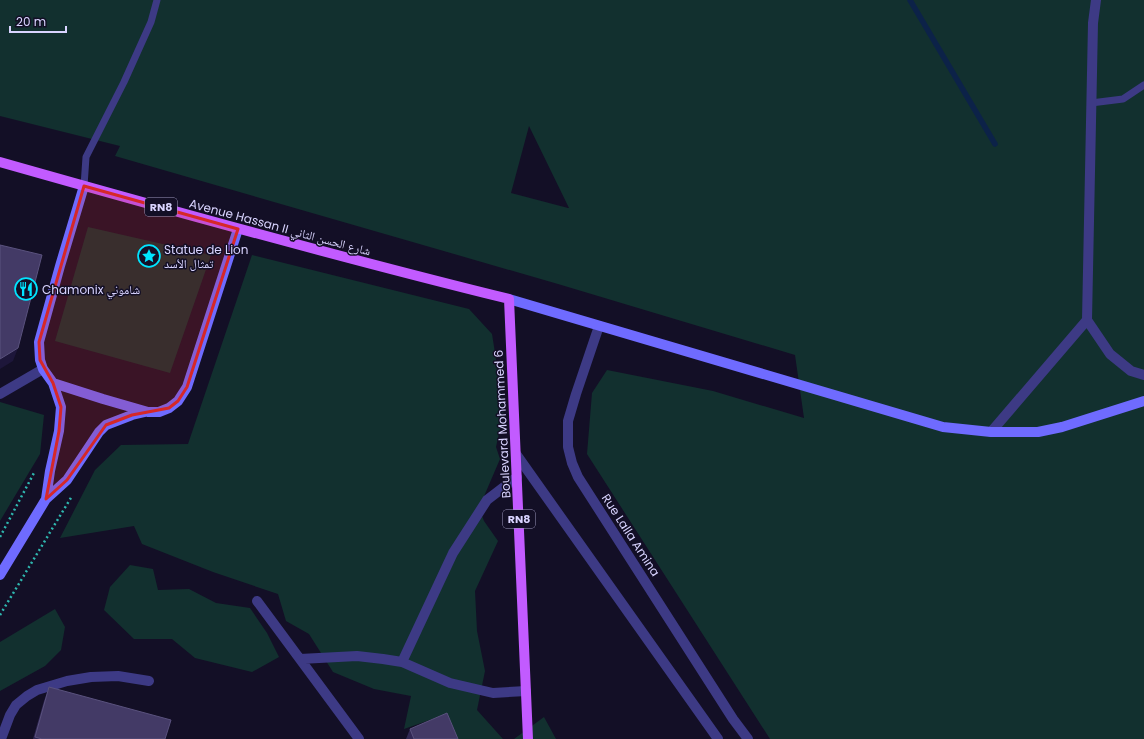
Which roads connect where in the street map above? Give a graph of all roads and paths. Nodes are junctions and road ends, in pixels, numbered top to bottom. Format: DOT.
graph roads {
  1 [pos="158,0"];
  2 [pos="1088,0"];
  3 [pos="1096,0"];
  4 [pos="1093,24"];
  5 [pos="1144,85"];
  6 [pos="1091,103"];
  7 [pos="0,162"];
  8 [pos="84,186"];
  9 [pos="238,229"];
  10 [pos="509,300"];
  11 [pos="1087,320"];
  12 [pos="599,326"];
  13 [pos="43,369"];
  14 [pos="1144,375"];
  15 [pos="53,383"];
  16 [pos="0,394"];
  17 [pos="1144,401"];
  18 [pos="148,412"];
  19 [pos="991,432"];
  20 [pos="516,454"];
  21 [pos="52,466"];
  22 [pos="69,476"];
  23 [pos="517,477"];
  24 [pos="46,499"];
  25 [pos="0,537"];
  26 [pos="0,575"];
  27 [pos="257,601"];
  28 [pos="0,615"];
  29 [pos="300,658"];
  30 [pos="402,662"];
  31 [pos="149,681"];
  32 [pos="526,691"];
  33 [pos="1,739"];
  34 [pos="359,739"];
  35 [pos="528,739"];
  36 [pos="718,739"];
  37 [pos="748,739"];
  1 -- 8 [label="lane"];
  2 -- 4 [label="street"];
  3 -- 4 [label="street"];
  4 -- 6 [label="street"];
  5 -- 6 [label="lane"];
  6 -- 11 [label="street"];
  7 -- 8 [label="main road, Avenue Hassan II شارع الحسن الثاني / RN8"];
  8 -- 9 [label="main road, Avenue Hassan II شارع الحسن الثاني / RN8"];
  8 -- 13 [label="main road"];
  9 -- 10 [label="main road, Avenue Hassan II شارع الحسن الثاني / RN8"];
  9 -- 18 [label="main road"];
  10 -- 12 [label="main road"];
  10 -- 20 [label="main road, Boulevard Mohammed 6 / RN8"];
  11 -- 14 [label="street"];
  11 -- 19 [label="street"];
  12 -- 19 [label="main road"];
  12 -- 37 [label="street, Rue Lalla Amina"];
  13 -- 15 [label="main road"];
  13 -- 16 [label="street"];
  15 -- 18 [label="main road"];
  15 -- 21 [label="main road"];
  17 -- 19 [label="main road"];
  18 -- 22 [label="main road"];
  20 -- 23 [label="main road, Boulevard Mohammed 6 / RN8"];
  20 -- 36 [label="street"];
  21 -- 24 [label="main road"];
  21 -- 25 [label="path"];
  22 -- 24 [label="main road"];
  22 -- 28 [label="path"];
  23 -- 30 [label="street"];
  23 -- 32 [label="main road, Boulevard Mohammed 6 / RN8"];
  24 -- 26 [label="main road"];
  27 -- 29 [label="street"];
  29 -- 30 [label="street"];
  29 -- 34 [label="street"];
  30 -- 32 [label="street"];
  31 -- 33 [label="street"];
  32 -- 35 [label="main road, Boulevard Mohammed 6 / RN8"];
}
